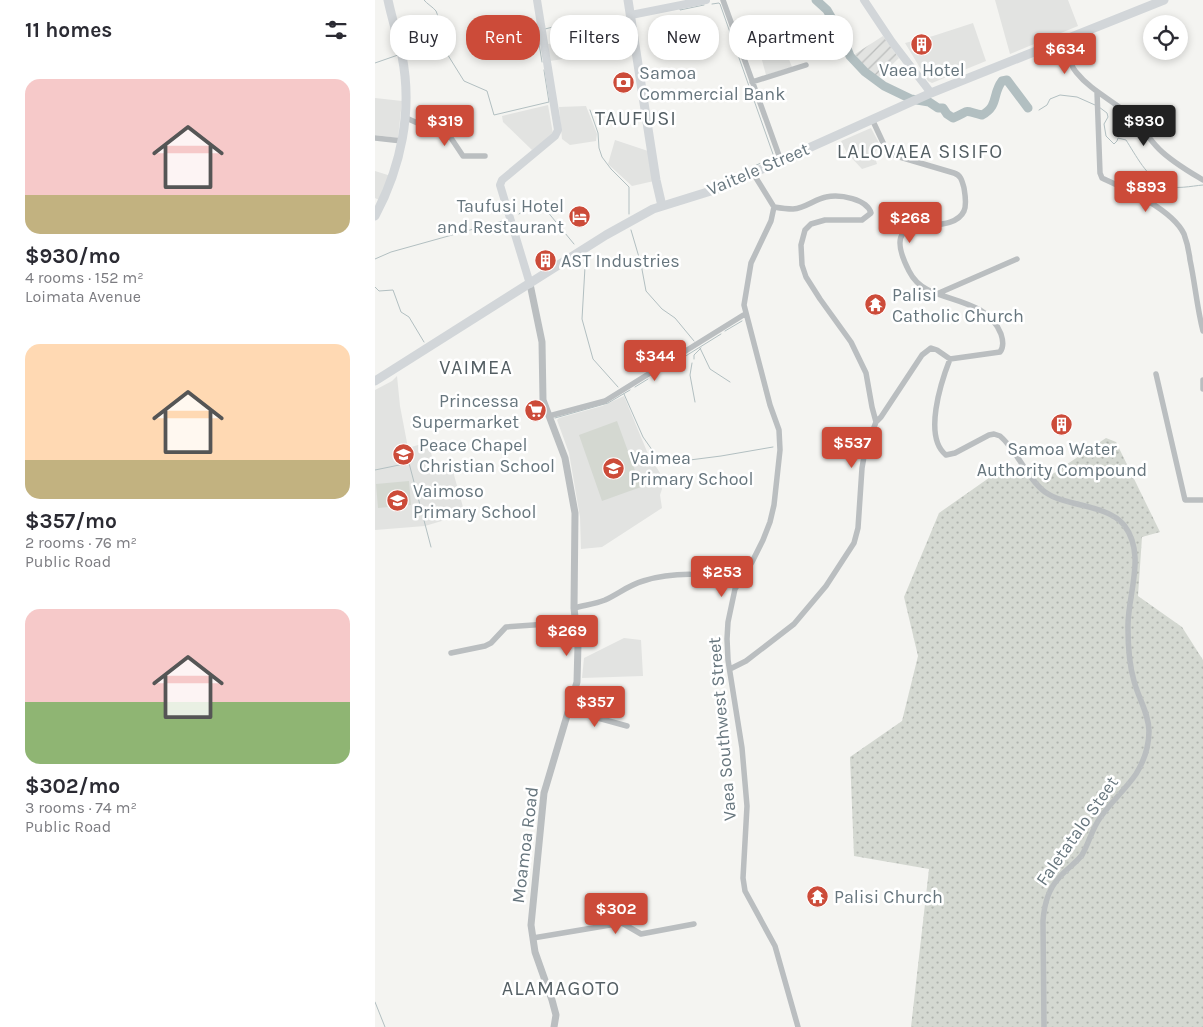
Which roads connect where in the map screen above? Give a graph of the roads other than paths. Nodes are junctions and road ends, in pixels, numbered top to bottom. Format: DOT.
graph roads {
  1 [pos="388,0"];
  2 [pos="537,0"];
  3 [pos="628,0"];
  4 [pos="706,0"];
  5 [pos="723,0"];
  6 [pos="863,0"];
  7 [pos="1164,0"];
  8 [pos="631,15"];
  9 [pos="1064,40"];
  10 [pos="638,60"];
  11 [pos="806,65"];
  12 [pos="752,82"];
  13 [pos="1097,92"];
  14 [pos="929,93"];
  15 [pos="404,117"];
  16 [pos="872,120"];
  17 [pos="375,138"];
  18 [pos="402,141"];
  19 [pos="485,156"];
  20 [pos="781,161"];
  21 [pos="753,173"];
  22 [pos="656,180"];
  23 [pos="1203,180"];
  24 [pos="684,198"];
  25 [pos="662,206"];
  26 [pos="774,207"];
  27 [pos="375,216"];
  28 [pos="620,226"];
  29 [pos="1017,259"];
  30 [pos="530,284"];
  31 [pos="939,293"];
  32 [pos="745,314"];
  33 [pos="1203,332"];
  34 [pos="950,359"];
  35 [pos="1156,374"];
  36 [pos="1203,380"];
  37 [pos="375,382"];
  38 [pos="1203,389"];
  39 [pos="549,416"];
  40 [pos="877,422"];
  41 [pos="1203,500"];
  42 [pos="739,582"];
  43 [pos="575,608"];
  44 [pos="576,618"];
  45 [pos="451,653"];
  46 [pos="730,669"];
  47 [pos="569,710"];
  48 [pos="627,726"];
  49 [pos="694,924"];
  50 [pos="533,938"];
  51 [pos="554,1027"];
  52 [pos="799,1027"];
  53 [pos="1044,1027"];
  1 -- 15 [label="main road"];
  2 -- 30 [label="main road"];
  3 -- 8 [label="main road"];
  4 -- 8 [label="main road"];
  5 -- 12 [label="street"];
  6 -- 14 [label="main road"];
  7 -- 9 [label="main road, Vaitele Street"];
  9 -- 13 [label="street"];
  9 -- 14 [label="main road, Vaitele Street"];
  10 -- 22 [label="main road"];
  11 -- 12 [label="street"];
  12 -- 20 [label="street"];
  13 -- 23 [label="street"];
  13 -- 33 [label="street"];
  14 -- 16 [label="main road, Vaitele Street"];
  15 -- 18 [label="main road"];
  15 -- 19 [label="street"];
  16 -- 20 [label="main road, Vaitele Street"];
  16 -- 31 [label="street"];
  17 -- 18 [label="street"];
  18 -- 27 [label="main road"];
  20 -- 21 [label="main road, Vaitele Street"];
  21 -- 24 [label="main road, Vaitele Street"];
  21 -- 26 [label="street"];
  22 -- 24 [label="main road"];
  22 -- 25 [label="main road"];
  22 -- 28 [label="main road"];
  24 -- 25 [label="main road, Vaitele Street"];
  25 -- 28 [label="main road, Vaitele Street"];
  26 -- 32 [label="street, Vaea Southwest Street"];
  26 -- 40 [label="street"];
  28 -- 30 [label="main road, Vaitele Street"];
  29 -- 31 [label="street"];
  30 -- 37 [label="main road, Vaitele Street"];
  30 -- 39 [label="street, Moamoa Road"];
  31 -- 34 [label="street"];
  32 -- 39 [label="street"];
  32 -- 42 [label="street, Vaea Southwest Street"];
  34 -- 40 [label="street"];
  34 -- 53 [label="street, Faletatalo Steet"];
  35 -- 41 [label="street"];
  36 -- 38 [label="street"];
  39 -- 43 [label="street, Moamoa Road"];
  40 -- 46 [label="street"];
  42 -- 43 [label="street"];
  42 -- 46 [label="street, Vaea Southwest Street"];
  43 -- 44 [label="street, Moamoa Road"];
  44 -- 45 [label="street"];
  44 -- 47 [label="street, Moamoa Road"];
  46 -- 52 [label="street, Vaea Southwest Street"];
  47 -- 48 [label="street"];
  47 -- 50 [label="street, Moamoa Road"];
  49 -- 50 [label="street"];
  50 -- 51 [label="street, Moamoa Road"];
}
